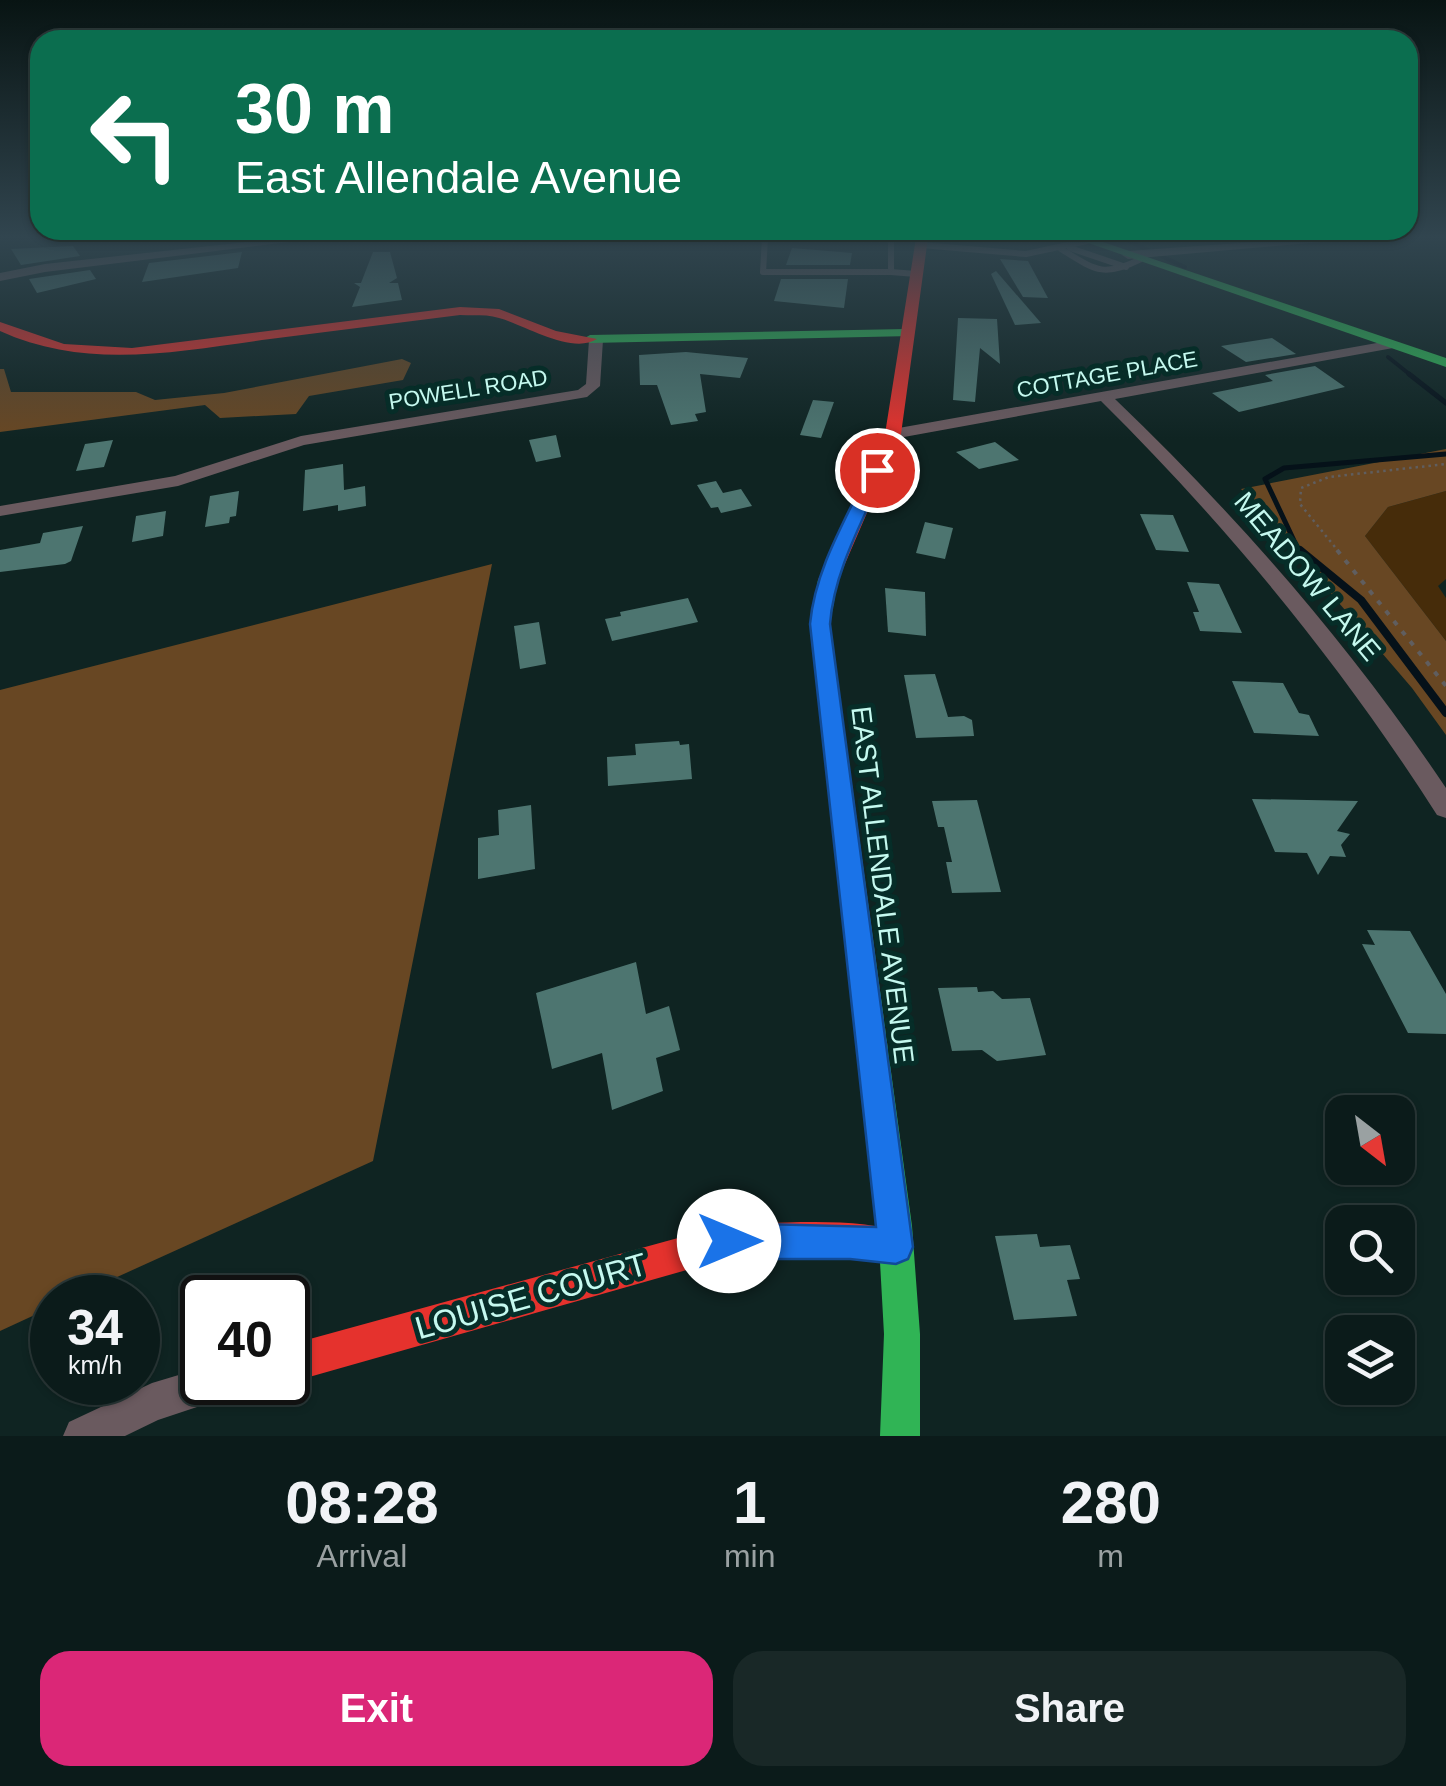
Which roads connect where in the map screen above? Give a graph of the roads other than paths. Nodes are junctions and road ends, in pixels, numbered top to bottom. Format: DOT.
graph roads {
  1 [pos="911,305"];
  2 [pos="1274,305"];
  3 [pos="0,326"];
  4 [pos="906,332"];
  5 [pos="596,340"];
  6 [pos="1388,345"];
  7 [pos="1446,362"];
  8 [pos="1105,397"];
  9 [pos="892,434"];
  10 [pos="0,511"];
  11 [pos="1446,808"];
  12 [pos="896,1247"];
  13 [pos="310,1358"];
  14 [pos="180,1394"];
  15 [pos="83,1436"];
  16 [pos="900,1436"];
  1 -- 4 [label="main road, EAST ALLENDALE AVENUE"];
  2 -- 6 [label="main road"];
  3 -- 5 [label="main road"];
  4 -- 5 [label="main road"];
  4 -- 9 [label="main road, EAST ALLENDALE AVENUE"];
  5 -- 10 [label="street, POWELL ROAD"];
  6 -- 7 [label="main road"];
  6 -- 8 [label="street, COTTAGE PLACE"];
  8 -- 9 [label="street, COTTAGE PLACE"];
  8 -- 11 [label="street, MEADOW LANE"];
  9 -- 12 [label="main road, EAST ALLENDALE AVENUE"];
  12 -- 13 [label="main road, LOUISE COURT"];
  12 -- 16 [label="main road, EAST ALLENDALE AVENUE"];
  14 -- 15 [label="street"];
}
